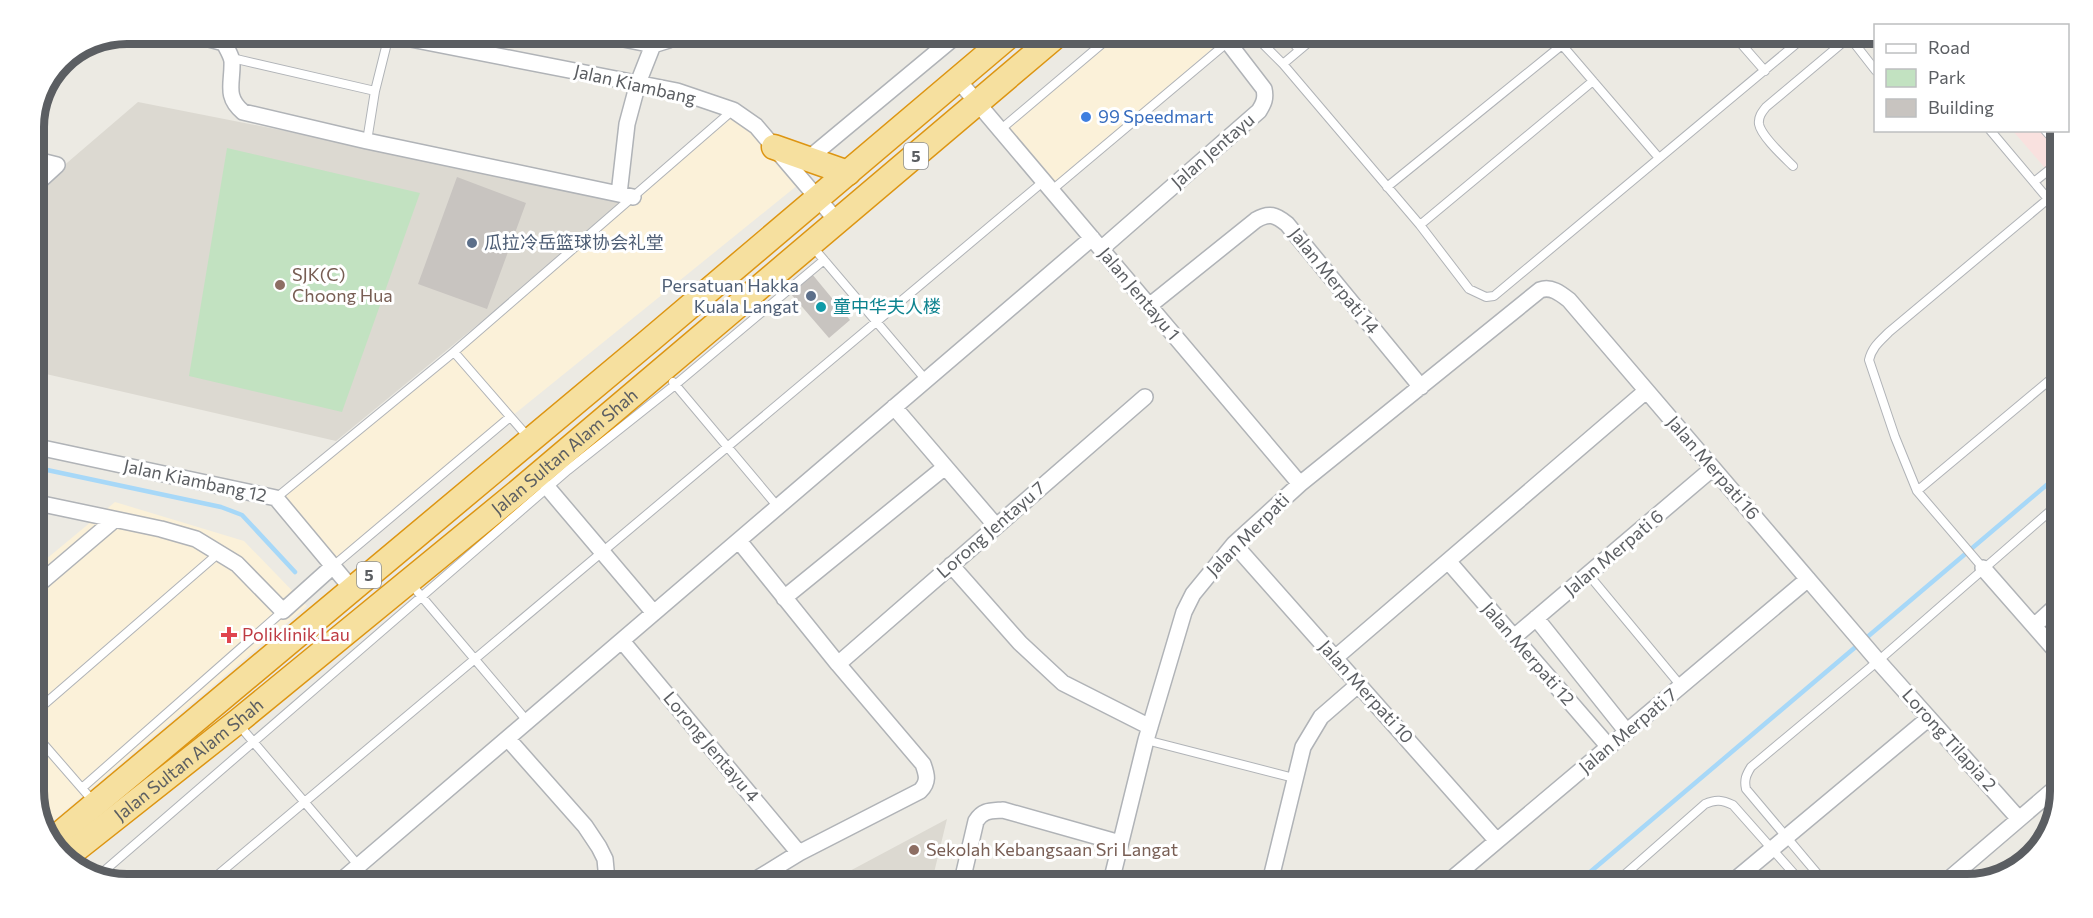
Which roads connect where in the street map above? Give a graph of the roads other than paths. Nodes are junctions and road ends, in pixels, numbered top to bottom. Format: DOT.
graph roads {
  1 [pos="227,44"];
  2 [pos="385,44"];
  3 [pos="438,44"];
  4 [pos="648,44"];
  5 [pos="656,44"];
  6 [pos="946,44"];
  7 [pos="1000,44"];
  8 [pos="1047,44"];
  9 [pos="1102,44"];
  10 [pos="1220,44"];
  11 [pos="1230,44"];
  12 [pos="1263,44"];
  13 [pos="1294,44"];
  14 [pos="1307,44"];
  15 [pos="1555,44"];
  16 [pos="1562,44"];
  17 [pos="1741,44"];
  18 [pos="1796,44"];
  19 [pos="1843,44"];
  20 [pos="1853,44"];
  21 [pos="653,45"];
  22 [pos="1299,50"];
  23 [pos="232,58"];
  24 [pos="1283,64"];
  25 [pos="1874,70"];
  26 [pos="1765,71"];
  27 [pos="958,80"];
  28 [pos="1593,81"];
  29 [pos="638,83"];
  30 [pos="375,91"];
  31 [pos="978,104"];
  32 [pos="733,110"];
  33 [pos="1000,129"];
  34 [pos="1992,132"];
  35 [pos="368,141"];
  36 [pos="774,147"];
  37 [pos="1659,158"];
  38 [pos="808,159"];
  39 [pos="44,162"];
  40 [pos="1793,166"];
  41 [pos="2049,170"];
  42 [pos="848,173"];
  43 [pos="44,177"];
  44 [pos="2034,182"];
  45 [pos="1048,186"];
  46 [pos="1387,187"];
  47 [pos="626,195"];
  48 [pos="818,198"];
  49 [pos="2048,199"];
  50 [pos="837,221"];
  51 [pos="1420,225"];
  52 [pos="1096,243"];
  53 [pos="817,252"];
  54 [pos="1540,290"];
  55 [pos="1149,306"];
  56 [pos="876,322"];
  57 [pos="643,347"];
  58 [pos="454,352"];
  59 [pos="668,377"];
  60 [pos="926,380"];
  61 [pos="2049,380"];
  62 [pos="1421,387"];
  63 [pos="1647,391"];
  64 [pos="1145,397"];
  65 [pos="894,407"];
  66 [pos="510,417"];
  67 [pos="530,440"];
  68 [pos="728,447"];
  69 [pos="44,448"];
  70 [pos="945,466"];
  71 [pos="1713,468"];
  72 [pos="1300,484"];
  73 [pos="548,488"];
  74 [pos="1917,491"];
  75 [pos="276,498"];
  76 [pos="44,504"];
  77 [pos="778,507"];
  78 [pos="2050,511"];
  79 [pos="113,520"];
  80 [pos="996,526"];
  81 [pos="739,541"];
  82 [pos="1234,544"];
  83 [pos="220,552"];
  84 [pos="602,552"];
  85 [pos="1448,561"];
  86 [pos="951,565"];
  87 [pos="332,567"];
  88 [pos="1983,568"];
  89 [pos="1588,574"];
  90 [pos="1808,579"];
  91 [pos="44,580"];
  92 [pos="352,589"];
  93 [pos="415,589"];
  94 [pos="784,598"];
  95 [pos="283,611"];
  96 [pos="2050,612"];
  97 [pos="654,613"];
  98 [pos="1536,618"];
  99 [pos="2034,626"];
  100 [pos="1514,637"];
  101 [pos="622,641"];
  102 [pos="2050,644"];
  103 [pos="1335,658"];
  104 [pos="475,659"];
  105 [pos="1878,661"];
  106 [pos="838,664"];
  107 [pos="1359,684"];
  108 [pos="1681,686"];
  109 [pos="44,704"];
  110 [pos="1929,718"];
  111 [pos="237,722"];
  112 [pos="528,722"];
  113 [pos="1627,732"];
  114 [pos="1148,734"];
  115 [pos="508,739"];
  116 [pos="253,741"];
  117 [pos="44,745"];
  118 [pos="1609,747"];
  119 [pos="1294,778"];
  120 [pos="2050,793"];
  121 [pos="89,796"];
  122 [pos="304,802"];
  123 [pos="2019,819"];
  124 [pos="56,835"];
  125 [pos="1785,838"];
  126 [pos="1497,841"];
  127 [pos="1120,843"];
  128 [pos="1772,849"];
  129 [pos="71,853"];
  130 [pos="799,853"];
  131 [pos="358,866"];
  132 [pos="104,871"];
  133 [pos="219,874"];
  134 [pos="349,874"];
  135 [pos="606,874"];
  136 [pos="765,874"];
  137 [pos="964,874"];
  138 [pos="1113,874"];
  139 [pos="1272,874"];
  140 [pos="1458,874"];
  141 [pos="1625,874"];
  142 [pos="1742,874"];
  143 [pos="1794,874"];
  144 [pos="1817,874"];
  145 [pos="1955,874"];
  1 -- 23 [label="street"];
  2 -- 30 [label="lane"];
  3 -- 29 [label="street, Jalan Kiambang"];
  4 -- 21 [label="street"];
  5 -- 21 [label="street"];
  6 -- 38 [label="street"];
  7 -- 27 [label="highway, Jalan Sultan Alam Shah / 5"];
  8 -- 31 [label="highway, Jalan Sultan Alam Shah / 5"];
  9 -- 33 [label="lane"];
  10 -- 45 [label="lane"];
  11 -- 52 [label="street, Jalan Jentayu"];
  12 -- 24 [label="lane"];
  13 -- 22 [label="lane"];
  14 -- 22 [label="lane"];
  15 -- 46 [label="lane"];
  16 -- 28 [label="lane"];
  17 -- 26 [label="lane"];
  18 -- 26 [label="lane"];
  19 -- 40 [label="lane"];
  20 -- 25 [label="lane"];
  21 -- 29 [label="street"];
  22 -- 24 [label="lane"];
  23 -- 30 [label="lane"];
  23 -- 35 [label="street"];
  24 -- 46 [label="lane"];
  26 -- 37 [label="lane"];
  27 -- 31 [label="street, Jalan Jentayu 1"];
  27 -- 42 [label="highway, Jalan Sultan Alam Shah / 5"];
  28 -- 37 [label="lane"];
  28 -- 51 [label="lane"];
  29 -- 32 [label="street, Jalan Kiambang"];
  29 -- 47 [label="street"];
  30 -- 35 [label="lane"];
  31 -- 33 [label="street, Jalan Jentayu 1"];
  31 -- 50 [label="highway, Jalan Sultan Alam Shah / 5"];
  32 -- 36 [label="street, Jalan Kiambang"];
  32 -- 47 [label="lane"];
  33 -- 45 [label="street, Jalan Jentayu 1"];
  34 -- 44 [label="lane"];
  35 -- 47 [label="street"];
  36 -- 38 [label="highway"];
  36 -- 48 [label="street, Jalan Kiambang"];
  37 -- 51 [label="lane"];
  38 -- 42 [label="highway"];
  39 -- 43 [label="street"];
  41 -- 44 [label="lane"];
  42 -- 48 [label="highway, Jalan Sultan Alam Shah / 5"];
  44 -- 49 [label="lane"];
  45 -- 52 [label="street, Jalan Jentayu 1"];
  45 -- 56 [label="lane"];
  46 -- 51 [label="lane"];
  47 -- 58 [label="lane"];
  48 -- 50 [label="street, Jalan Kiambang"];
  48 -- 57 [label="highway, Jalan Sultan Alam Shah / 5"];
  49 -- 74 [label="lane"];
  50 -- 53 [label="highway, Jalan Sultan Alam Shah / 5"];
  52 -- 55 [label="street, Jalan Jentayu 1"];
  52 -- 60 [label="street, Jalan Jentayu"];
  53 -- 56 [label="lane"];
  53 -- 59 [label="highway, Jalan Sultan Alam Shah / 5"];
  54 -- 62 [label="street, Jalan Merpati"];
  54 -- 63 [label="street, Jalan Merpati 16"];
  55 -- 62 [label="street, Jalan Merpati 14"];
  55 -- 72 [label="street, Jalan Jentayu 1"];
  56 -- 60 [label="lane"];
  56 -- 68 [label="lane"];
  57 -- 59 [label="street"];
  57 -- 67 [label="highway, Jalan Sultan Alam Shah / 5"];
  58 -- 66 [label="lane"];
  58 -- 75 [label="lane"];
  59 -- 68 [label="lane"];
  59 -- 73 [label="lane"];
  59 -- 93 [label="highway, Jalan Sultan Alam Shah / 5"];
  60 -- 65 [label="street, Jalan Jentayu"];
  61 -- 74 [label="lane"];
  62 -- 72 [label="street, Jalan Merpati"];
  63 -- 71 [label="street, Jalan Merpati 16"];
  63 -- 85 [label="street"];
  64 -- 80 [label="street, Lorong Jentayu 7"];
  65 -- 70 [label="street"];
  65 -- 77 [label="street, Jalan Jentayu"];
  66 -- 67 [label="lane"];
  66 -- 87 [label="lane"];
  67 -- 92 [label="highway, Jalan Sultan Alam Shah / 5"];
  68 -- 77 [label="lane"];
  68 -- 84 [label="lane"];
  69 -- 75 [label="street, Jalan Kiambang 12"];
  70 -- 80 [label="street"];
  70 -- 94 [label="street"];
  71 -- 89 [label="street, Jalan Merpati 6"];
  71 -- 90 [label="street, Jalan Merpati 16"];
  72 -- 82 [label="street, Jalan Merpati"];
  73 -- 84 [label="street"];
  73 -- 93 [label="lane"];
  74 -- 88 [label="lane"];
  75 -- 87 [label="street, Jalan Kiambang 12"];
  76 -- 79 [label="street"];
  77 -- 81 [label="street, Jalan Jentayu"];
  78 -- 88 [label="lane"];
  79 -- 83 [label="street"];
  79 -- 91 [label="street"];
  80 -- 86 [label="street, Lorong Jentayu 7"];
  81 -- 94 [label="street"];
  81 -- 97 [label="street, Jalan Jentayu"];
  82 -- 103 [label="street, Jalan Merpati 10"];
  82 -- 114 [label="street, Jalan Merpati"];
  83 -- 95 [label="street"];
  83 -- 109 [label="lane"];
  84 -- 97 [label="street"];
  84 -- 104 [label="lane"];
  85 -- 100 [label="street, Jalan Merpati 12"];
  85 -- 103 [label="street"];
  86 -- 106 [label="street, Lorong Jentayu 7"];
  86 -- 114 [label="street"];
  87 -- 92 [label="street, Jalan Kiambang 12"];
  87 -- 95 [label="street"];
  88 -- 99 [label="street"];
  88 -- 105 [label="lane"];
  89 -- 98 [label="street, Jalan Merpati 6"];
  89 -- 108 [label="lane"];
  90 -- 105 [label="street, Jalan Merpati 16"];
  90 -- 108 [label="street, Jalan Merpati 7"];
  92 -- 121 [label="highway, Jalan Sultan Alam Shah / 5"];
  93 -- 104 [label="lane"];
  93 -- 111 [label="highway, Jalan Sultan Alam Shah / 5"];
  93 -- 116 [label="lane"];
  94 -- 106 [label="street"];
  95 -- 121 [label="lane"];
  96 -- 99 [label="street"];
  97 -- 101 [label="street, Jalan Jentayu"];
  98 -- 100 [label="street, Jalan Merpati 6"];
  98 -- 113 [label="street, Jalan Merpati 12"];
  99 -- 102 [label="street"];
  100 -- 118 [label="street, Jalan Merpati 12"];
  101 -- 112 [label="street, Jalan Jentayu"];
  101 -- 130 [label="street, Lorong Jentayu 4"];
  103 -- 107 [label="street, Jalan Merpati 10"];
  104 -- 112 [label="lane"];
  104 -- 122 [label="lane"];
  105 -- 110 [label="street, Lorong Tilapia 2"];
  105 -- 125 [label="lane"];
  106 -- 130 [label="street"];
  107 -- 119 [label="street"];
  107 -- 126 [label="street, Jalan Merpati 10"];
  108 -- 113 [label="street, Jalan Merpati 7"];
  110 -- 123 [label="street, Lorong Tilapia 2"];
  110 -- 125 [label="street"];
  111 -- 116 [label="lane"];
  111 -- 129 [label="highway, Jalan Sultan Alam Shah / 5"];
  112 -- 115 [label="street, Jalan Jentayu"];
  113 -- 118 [label="street, Jalan Merpati 7"];
  114 -- 119 [label="lane"];
  114 -- 127 [label="street, Jalan Merpati"];
  115 -- 131 [label="street, Jalan Jentayu"];
  115 -- 135 [label="street"];
  116 -- 122 [label="lane"];
  116 -- 132 [label="lane"];
  117 -- 121 [label="lane"];
  118 -- 126 [label="street, Jalan Merpati 7"];
  119 -- 139 [label="street"];
  120 -- 123 [label="street"];
  121 -- 124 [label="highway, Jalan Sultan Alam Shah / 5"];
  122 -- 131 [label="lane"];
  122 -- 133 [label="lane"];
  123 -- 145 [label="street"];
  125 -- 128 [label="street"];
  125 -- 144 [label="lane"];
  126 -- 140 [label="street, Jalan Merpati 7"];
  127 -- 137 [label="street"];
  127 -- 138 [label="street, Jalan Merpati"];
  128 -- 141 [label="lane"];
  128 -- 142 [label="street"];
  128 -- 143 [label="lane"];
  130 -- 136 [label="street"];
  131 -- 134 [label="street, Jalan Jentayu"];
}
